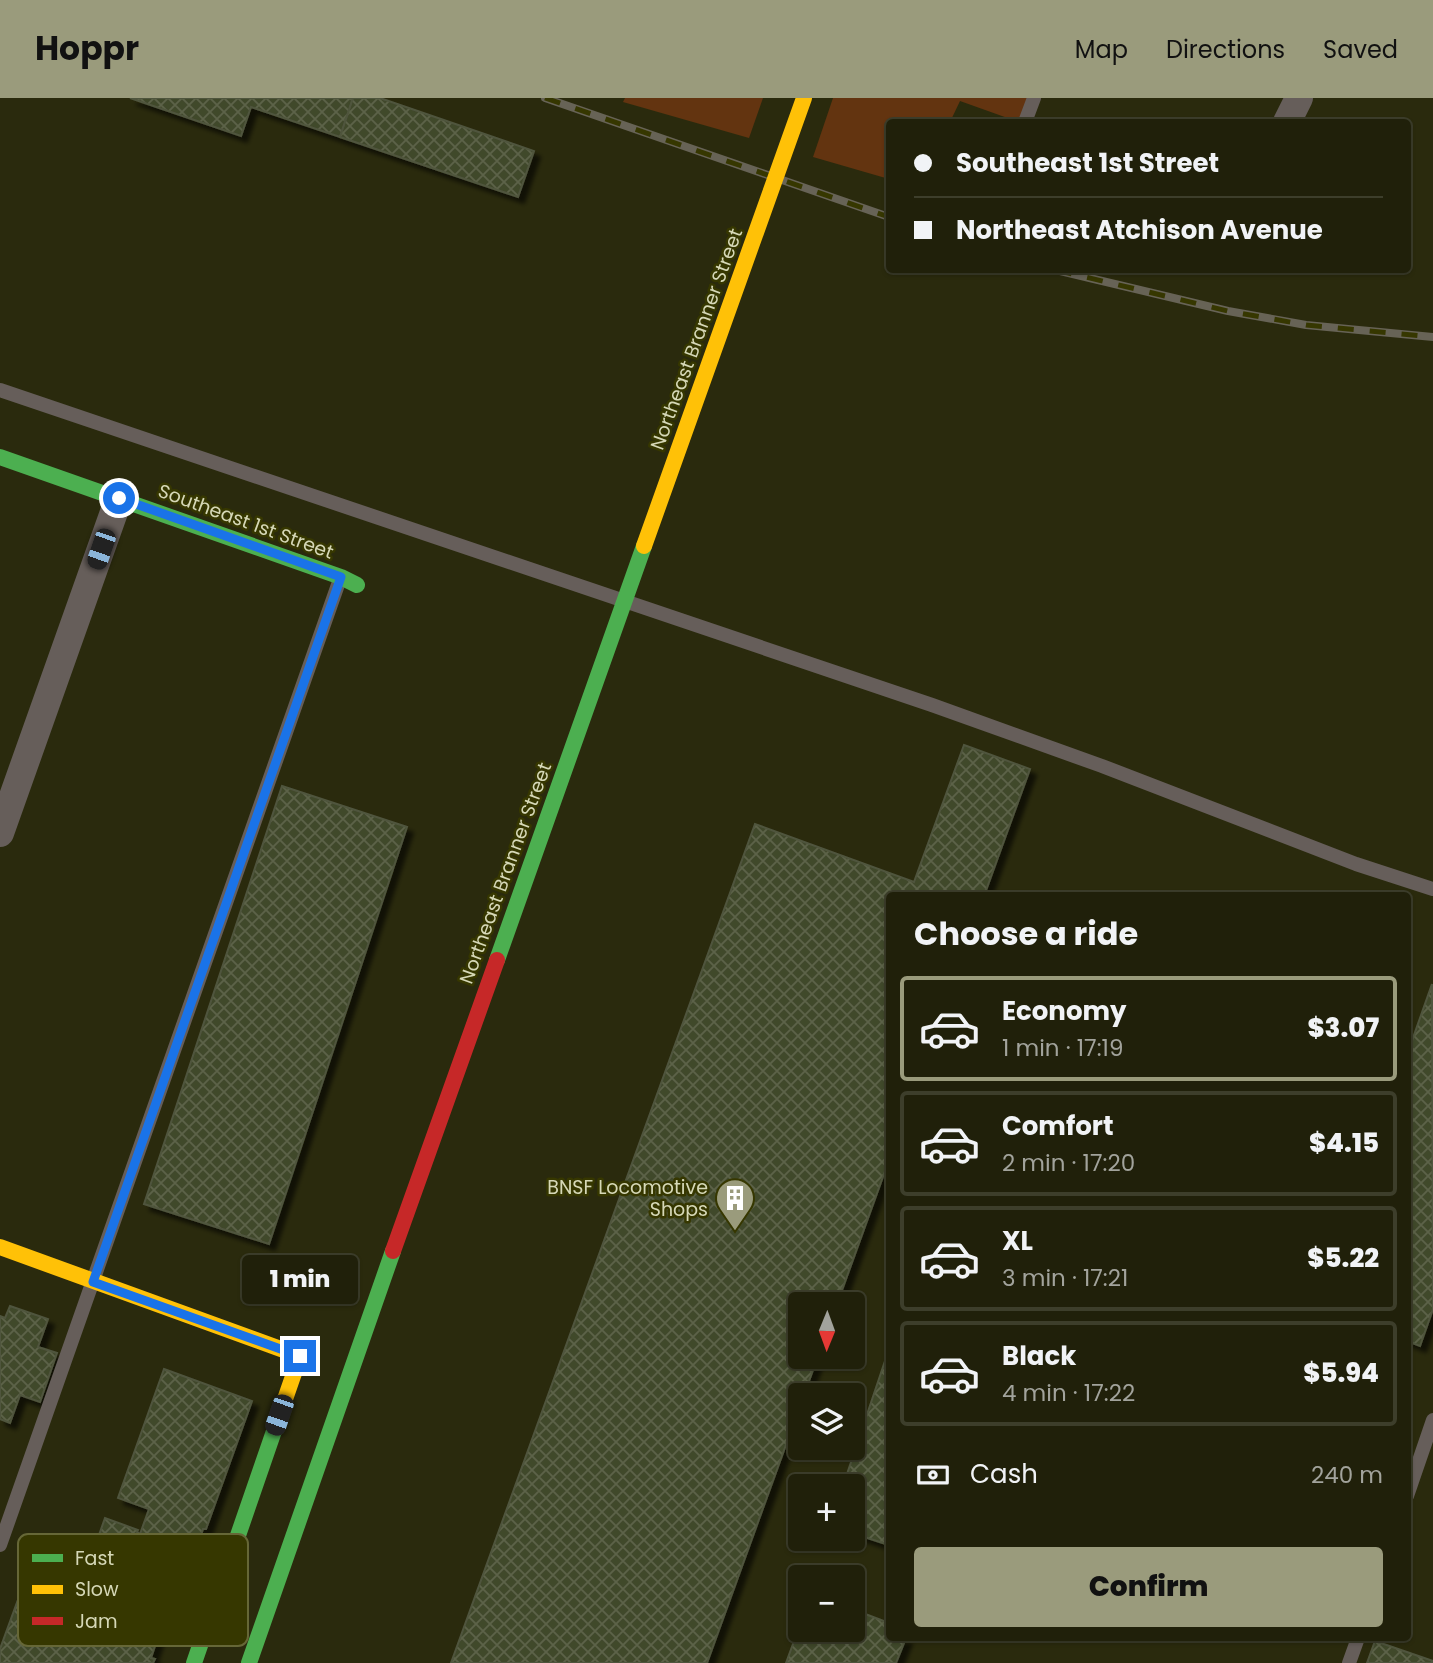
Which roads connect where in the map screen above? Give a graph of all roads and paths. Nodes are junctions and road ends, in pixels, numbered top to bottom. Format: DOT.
graph roads {
  1 [pos="804,98"];
  2 [pos="1034,98"];
  3 [pos="1299,98"];
  4 [pos="1026,119"];
  5 [pos="1288,119"];
  6 [pos="0,390"];
  7 [pos="0,457"];
  8 [pos="119,498"];
  9 [pos="341,577"];
  10 [pos="358,585"];
  11 [pos="0,833"];
  12 [pos="1433,889"];
  13 [pos="0,1247"];
  14 [pos="93,1282"];
  15 [pos="1433,1420"];
  16 [pos="1411,1484"];
  17 [pos="239,1534"];
  18 [pos="0,1545"];
  19 [pos="1357,1641"];
  20 [pos="200,1646"];
  21 [pos="194,1663"];
  22 [pos="249,1663"];
  23 [pos="1349,1663"];
  1 -- 22 [label="main road, Northeast Branner Street, bridge"];
  2 -- 4 [label="lane"];
  3 -- 5 [label="street"];
  6 -- 12 [label="lane"];
  7 -- 8 [label="main road, Southeast 1st Street"];
  8 -- 9 [label="main road, Southeast 1st Street"];
  8 -- 11 [label="street"];
  9 -- 10 [label="main road, Southeast 1st Street"];
  9 -- 14 [label="lane"];
  13 -- 14 [label="main road"];
  14 -- 17 [label="main road"];
  14 -- 18 [label="lane"];
  15 -- 16 [label="lane"];
  19 -- 23 [label="lane"];
  20 -- 21 [label="main road"];
}
